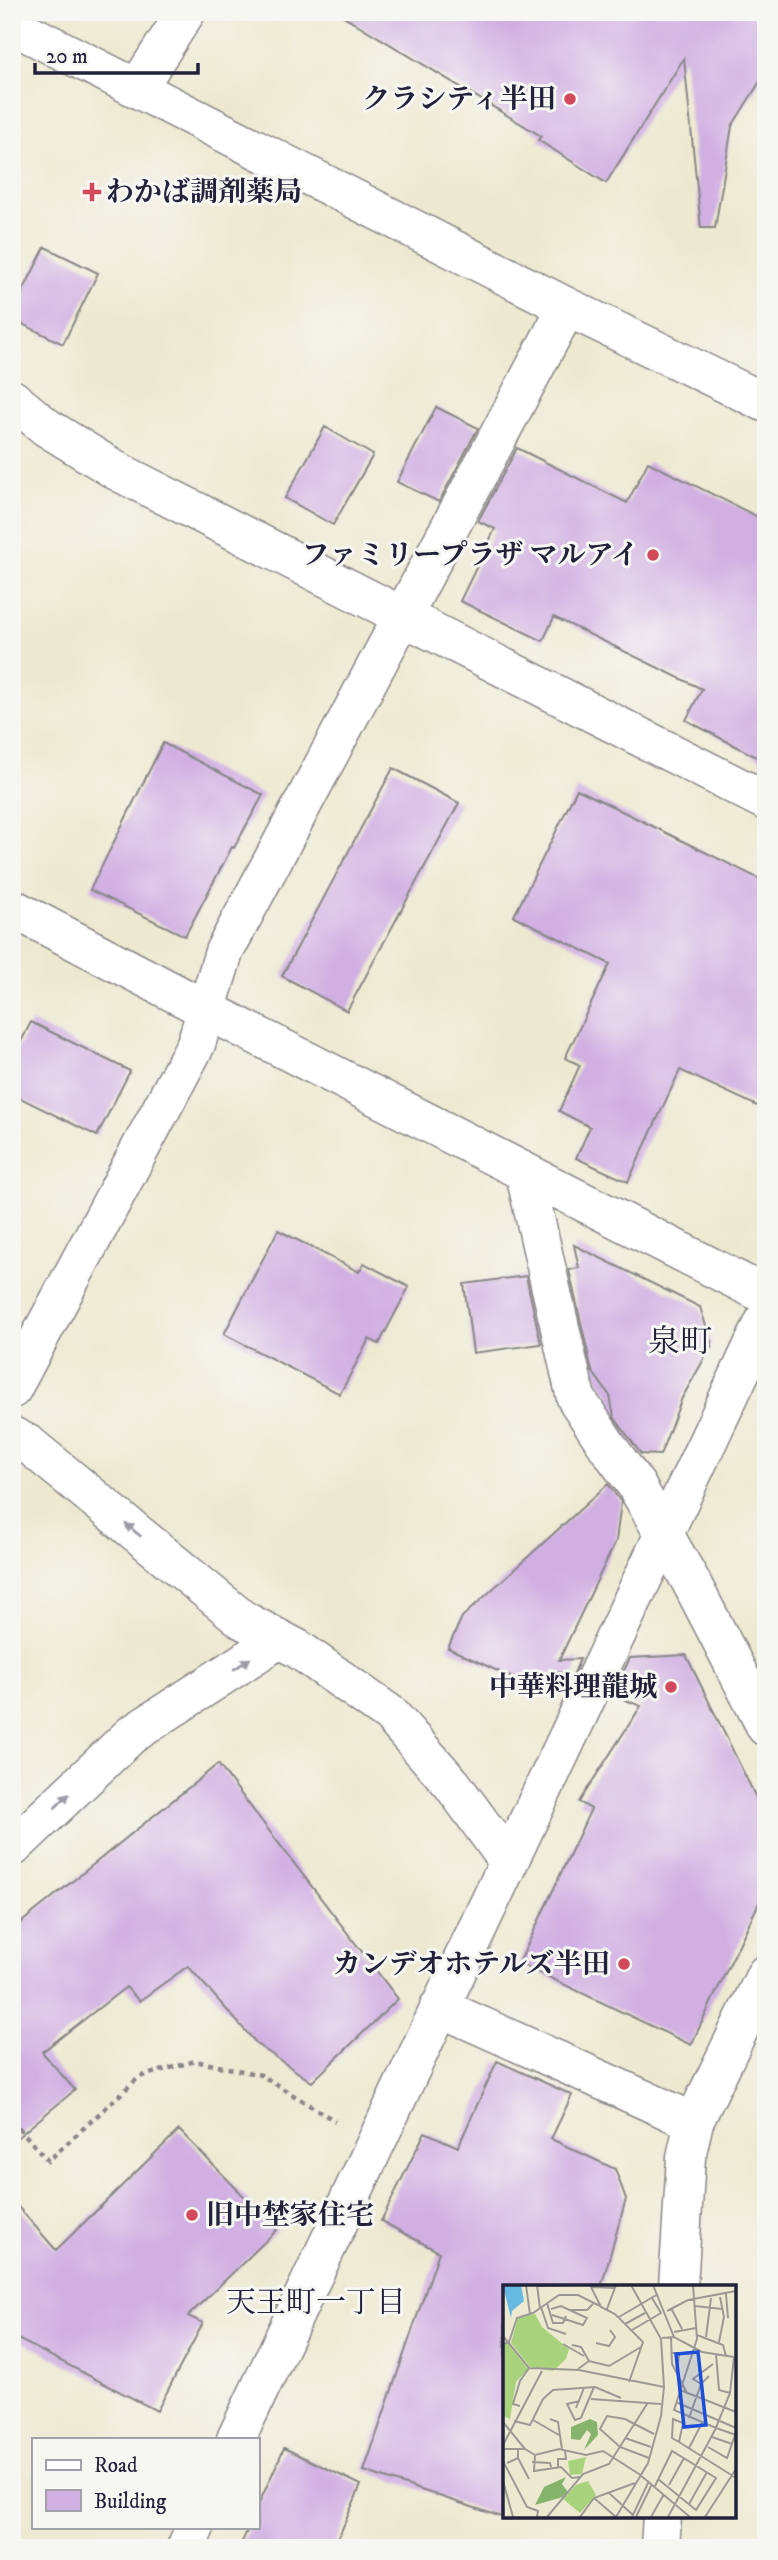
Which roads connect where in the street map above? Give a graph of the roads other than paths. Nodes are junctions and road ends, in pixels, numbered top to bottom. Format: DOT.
graph roads {
  1 [pos="186,12"];
  2 [pos="12,25"];
  3 [pos="138,87"];
  4 [pos="567,307"];
  5 [pos="12,398"];
  6 [pos="766,403"];
  7 [pos="403,615"];
  8 [pos="766,801"];
  9 [pos="12,908"];
  10 [pos="207,1010"];
  11 [pos="525,1174"];
  12 [pos="766,1295"];
  13 [pos="766,1318"];
  14 [pos="12,1390"];
  15 [pos="12,1436"];
  16 [pos="663,1532"];
  17 [pos="279,1639"];
  18 [pos="766,1727"];
  19 [pos="12,1848"];
  20 [pos="508,1861"];
  21 [pos="766,1974"];
  22 [pos="439,2007"];
  23 [pos="694,2122"];
  24 [pos="678,2285"];
  25 [pos="236,2438"];
  26 [pos="662,2518"];
  27 [pos="195,2528"];
  28 [pos="186,2548"];
  29 [pos="660,2548"];
  1 -- 3 [label="street"];
  2 -- 3 [label="street"];
  3 -- 4 [label="street"];
  4 -- 6 [label="street"];
  4 -- 7 [label="street"];
  5 -- 7 [label="street"];
  7 -- 8 [label="street"];
  7 -- 10 [label="street"];
  9 -- 10 [label="street"];
  10 -- 11 [label="street"];
  10 -- 14 [label="street"];
  11 -- 12 [label="street"];
  11 -- 16 [label="street"];
  13 -- 16 [label="street"];
  17 -- 15 [label="street, one-way"];
  16 -- 18 [label="street"];
  16 -- 20 [label="street"];
  19 -- 17 [label="street, one-way"];
  17 -- 20 [label="street"];
  20 -- 22 [label="street"];
  21 -- 23 [label="street"];
  22 -- 23 [label="street"];
  22 -- 25 [label="street"];
  23 -- 24 [label="street"];
  26 -- 29 [label="street"];
  27 -- 28 [label="street"];
}
